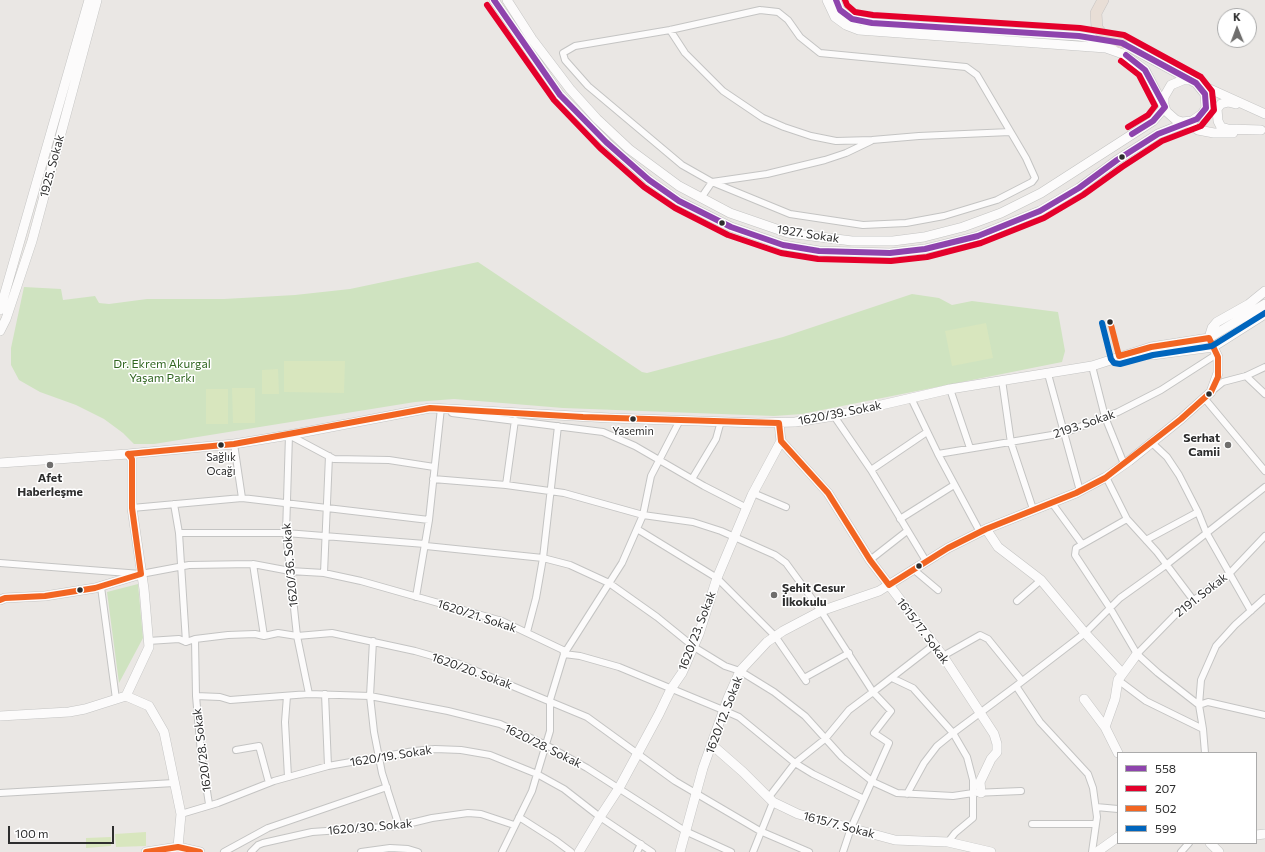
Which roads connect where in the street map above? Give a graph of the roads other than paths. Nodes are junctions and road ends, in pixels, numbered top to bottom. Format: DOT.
graph roads {
  1 [pos="89,0"];
  2 [pos="97,0"];
  3 [pos="494,0"];
  4 [pos="507,0"];
  5 [pos="828,0"];
  6 [pos="836,0"];
  7 [pos="1103,0"];
  8 [pos="670,30"];
  9 [pos="1122,43"];
  10 [pos="1196,83"];
  11 [pos="1164,107"];
  12 [pos="1251,108"];
  13 [pos="1265,114"];
  14 [pos="1188,122"];
  15 [pos="1263,131"];
  16 [pos="1010,132"];
  17 [pos="872,140"];
  18 [pos="712,182"];
  19 [pos="701,198"];
  20 [pos="1265,291"];
  21 [pos="1265,304"];
  22 [pos="0,310"];
  23 [pos="1265,314"];
  24 [pos="1265,319"];
  25 [pos="1252,322"];
  26 [pos="0,331"];
  27 [pos="1213,347"];
  28 [pos="1092,366"];
  29 [pos="1265,367"];
  30 [pos="1048,374"];
  31 [pos="1246,376"];
  32 [pos="1002,380"];
  33 [pos="950,389"];
  34 [pos="1265,394"];
  35 [pos="1208,396"];
  36 [pos="911,398"];
  37 [pos="441,410"];
  38 [pos="834,416"];
  39 [pos="1105,417"];
  40 [pos="515,420"];
  41 [pos="680,420"];
  42 [pos="721,421"];
  43 [pos="779,423"];
  44 [pos="558,426"];
  45 [pos="927,432"];
  46 [pos="1064,433"];
  47 [pos="289,435"];
  48 [pos="781,441"];
  49 [pos="1151,442"];
  50 [pos="1011,443"];
  51 [pos="234,444"];
  52 [pos="970,448"];
  53 [pos="128,454"];
  54 [pos="938,454"];
  55 [pos="329,456"];
  56 [pos="659,460"];
  57 [pos="0,463"];
  58 [pos="1124,464"];
  59 [pos="434,467"];
  60 [pos="871,470"];
  61 [pos="1265,471"];
  62 [pos="1106,477"];
  63 [pos="433,479"];
  64 [pos="692,479"];
  65 [pos="506,485"];
  66 [pos="954,485"];
  67 [pos="1265,487"];
  68 [pos="551,491"];
  69 [pos="1080,491"];
  70 [pos="753,493"];
  71 [pos="242,498"];
  72 [pos="1052,503"];
  73 [pos="174,504"];
  74 [pos="286,504"];
  75 [pos="328,507"];
  76 [pos="786,507"];
  77 [pos="132,508"];
  78 [pos="747,508"];
  79 [pos="1033,509"];
  80 [pos="1198,512"];
  81 [pos="643,515"];
  82 [pos="900,519"];
  83 [pos="1127,519"];
  84 [pos="430,520"];
  85 [pos="637,529"];
  86 [pos="983,530"];
  87 [pos="907,531"];
  88 [pos="1206,532"];
  89 [pos="179,533"];
  90 [pos="286,533"];
  91 [pos="326,535"];
  92 [pos="1265,536"];
  93 [pos="735,537"];
  94 [pos="1146,540"];
  95 [pos="1082,544"];
  96 [pos="426,545"];
  97 [pos="543,558"];
  98 [pos="870,560"];
  99 [pos="926,561"];
  100 [pos="0,563"];
  101 [pos="253,564"];
  102 [pos="1166,565"];
  103 [pos="181,566"];
  104 [pos="913,569"];
  105 [pos="290,571"];
  106 [pos="324,573"];
  107 [pos="141,574"];
  108 [pos="1229,574"];
  109 [pos="717,578"];
  110 [pos="1041,580"];
  111 [pos="609,583"];
  112 [pos="888,585"];
  113 [pos="100,587"];
  114 [pos="938,590"];
  115 [pos="416,597"];
  116 [pos="1265,598"];
  117 [pos="0,600"];
  118 [pos="1017,601"];
  119 [pos="1194,601"];
  120 [pos="1110,608"];
  121 [pos="1251,610"];
  122 [pos="822,611"];
  123 [pos="526,632"];
  124 [pos="1085,633"];
  125 [pos="264,636"];
  126 [pos="297,636"];
  127 [pos="775,636"];
  128 [pos="195,639"];
  129 [pos="148,641"];
  130 [pos="373,641"];
  131 [pos="186,642"];
  132 [pos="935,644"];
  133 [pos="694,647"];
  134 [pos="849,653"];
  135 [pos="564,654"];
  136 [pos="1137,654"];
  137 [pos="944,656"];
  138 [pos="740,672"];
  139 [pos="1120,676"];
  140 [pos="892,678"];
  141 [pos="1022,681"];
  142 [pos="1016,686"];
  143 [pos="671,689"];
  144 [pos="873,692"];
  145 [pos="309,694"];
  146 [pos="325,694"];
  147 [pos="196,696"];
  148 [pos="287,696"];
  149 [pos="370,696"];
  150 [pos="121,698"];
  151 [pos="1084,699"];
  152 [pos="550,700"];
  153 [pos="1199,705"];
  154 [pos="723,710"];
  155 [pos="979,713"];
  156 [pos="1265,715"];
  157 [pos="0,716"];
  158 [pos="1105,727"];
  159 [pos="1203,729"];
  160 [pos="953,733"];
  161 [pos="825,739"];
  162 [pos="711,744"];
  163 [pos="546,745"];
  164 [pos="236,750"];
  165 [pos="1118,752"];
  166 [pos="1205,752"];
  167 [pos="636,754"];
  168 [pos="379,757"];
  169 [pos="795,763"];
  170 [pos="328,766"];
  171 [pos="537,774"];
  172 [pos="288,777"];
  173 [pos="873,782"];
  174 [pos="174,783"];
  175 [pos="269,783"];
  176 [pos="387,787"];
  177 [pos="619,788"];
  178 [pos="1021,791"];
  179 [pos="0,793"];
  180 [pos="697,793"];
  181 [pos="977,793"];
  182 [pos="907,794"];
  183 [pos="864,799"];
  184 [pos="771,800"];
  185 [pos="210,804"];
  186 [pos="1096,806"];
  187 [pos="1117,809"];
  188 [pos="181,814"];
  189 [pos="519,817"];
  190 [pos="600,817"];
  191 [pos="1032,824"];
  192 [pos="1096,824"];
  193 [pos="399,826"];
  194 [pos="514,826"];
  195 [pos="851,828"];
  196 [pos="685,831"];
  197 [pos="760,831"];
  198 [pos="1117,838"];
  199 [pos="948,842"];
  200 [pos="641,844"];
  201 [pos="1188,844"];
  202 [pos="1211,844"];
  203 [pos="178,847"];
  204 [pos="980,850"];
  205 [pos="504,851"];
  206 [pos="146,852"];
  207 [pos="200,852"];
  208 [pos="224,852"];
  209 [pos="251,852"];
  210 [pos="361,852"];
  211 [pos="418,852"];
  212 [pos="571,852"];
  213 [pos="580,852"];
  214 [pos="637,852"];
  215 [pos="652,852"];
  216 [pos="680,852"];
  217 [pos="731,852"];
  218 [pos="754,852"];
  219 [pos="809,852"];
  220 [pos="843,852"];
  221 [pos="991,852"];
  222 [pos="1092,852"];
  223 [pos="1097,852"];
  224 [pos="1181,852"];
  225 [pos="1219,852"];
  1 -- 22 [label="main road, 1925. Sokak"];
  2 -- 26 [label="main road, 1925. Sokak"];
  3 -- 14 [label="main road, 1927. Sokak"];
  4 -- 19 [label="main road, 1927. Sokak"];
  5 -- 11 [label="main road"];
  6 -- 9 [label="main road"];
  7 -- 9 [label="highway"];
  8 -- 16 [label="street"];
  8 -- 17 [label="street"];
  8 -- 18 [label="street"];
  9 -- 10 [label="main road"];
  10 -- 11 [label="main road"];
  10 -- 12 [label="main road"];
  10 -- 14 [label="main road"];
  11 -- 14 [label="main road"];
  11 -- 19 [label="main road, 1927. Sokak"];
  12 -- 13 [label="main road"];
  12 -- 15 [label="main road"];
  14 -- 15 [label="main road"];
  16 -- 17 [label="street"];
  16 -- 18 [label="street"];
  17 -- 18 [label="street"];
  18 -- 19 [label="street"];
  20 -- 27 [label="main road"];
  21 -- 27 [label="main road"];
  23 -- 25 [label="main road"];
  24 -- 25 [label="main road"];
  25 -- 27 [label="main road"];
  27 -- 28 [label="main road, 1620/39. Sokak"];
  27 -- 35 [label="main road"];
  27 -- 39 [label="street, 2193. Sokak"];
  28 -- 30 [label="main road, 1620/39. Sokak"];
  28 -- 39 [label="street"];
  29 -- 31 [label="street, 1620/12. Sokak"];
  30 -- 32 [label="main road, 1620/39. Sokak"];
  30 -- 46 [label="street"];
  31 -- 34 [label="street"];
  31 -- 35 [label="street, 1620/12. Sokak"];
  32 -- 33 [label="main road, 1620/39. Sokak"];
  32 -- 50 [label="street"];
  33 -- 36 [label="main road, 1620/39. Sokak"];
  33 -- 52 [label="street"];
  35 -- 49 [label="main road, 1620/12. Sokak"];
  35 -- 61 [label="street"];
  36 -- 38 [label="main road, 1620/39. Sokak"];
  36 -- 45 [label="street"];
  37 -- 40 [label="street"];
  37 -- 41 [label="main road, 1620/39. Sokak"];
  37 -- 47 [label="main road, 1620/39. Sokak"];
  37 -- 59 [label="street"];
  38 -- 43 [label="main road, 1620/39. Sokak"];
  38 -- 60 [label="street"];
  39 -- 46 [label="street, 2193. Sokak"];
  39 -- 58 [label="street"];
  40 -- 44 [label="street"];
  40 -- 65 [label="street"];
  41 -- 42 [label="main road, 1620/39. Sokak"];
  41 -- 56 [label="street"];
  42 -- 43 [label="main road, 1620/39. Sokak"];
  42 -- 64 [label="street"];
  43 -- 48 [label="main road"];
  44 -- 56 [label="street"];
  44 -- 68 [label="street"];
  45 -- 54 [label="street"];
  45 -- 60 [label="street"];
  46 -- 50 [label="street, 2193. Sokak"];
  46 -- 69 [label="street"];
  47 -- 51 [label="main road, 1620/39. Sokak"];
  47 -- 55 [label="street"];
  47 -- 74 [label="street, 1620/36. Sokak"];
  48 -- 70 [label="main road, 1620/23. Sokak"];
  48 -- 98 [label="main road, 1615/17. Sokak"];
  49 -- 58 [label="main road, 1620/12. Sokak"];
  49 -- 80 [label="street"];
  50 -- 52 [label="street, 2193. Sokak"];
  50 -- 79 [label="street"];
  51 -- 53 [label="main road, 1620/39. Sokak"];
  51 -- 71 [label="street"];
  52 -- 54 [label="street, 2193. Sokak"];
  53 -- 57 [label="main road, 1620/39. Sokak"];
  53 -- 77 [label="main road"];
  54 -- 66 [label="street"];
  55 -- 59 [label="street"];
  55 -- 75 [label="street"];
  56 -- 64 [label="street"];
  56 -- 81 [label="street"];
  58 -- 62 [label="main road, 1620/12. Sokak"];
  59 -- 63 [label="street"];
  60 -- 82 [label="street"];
  62 -- 69 [label="main road, 1620/12. Sokak"];
  62 -- 83 [label="street"];
  63 -- 65 [label="street"];
  63 -- 84 [label="street"];
  64 -- 78 [label="street"];
  65 -- 68 [label="street"];
  66 -- 82 [label="street"];
  66 -- 86 [label="street"];
  67 -- 88 [label="street"];
  68 -- 81 [label="street"];
  68 -- 97 [label="street"];
  69 -- 72 [label="main road, 1620/12. Sokak"];
  70 -- 76 [label="street"];
  70 -- 78 [label="main road, 1620/23. Sokak"];
  71 -- 73 [label="street"];
  71 -- 74 [label="street"];
  72 -- 79 [label="main road, 1620/12. Sokak"];
  72 -- 95 [label="street"];
  73 -- 77 [label="street"];
  73 -- 89 [label="street"];
  74 -- 75 [label="street"];
  74 -- 90 [label="street, 1620/36. Sokak"];
  75 -- 84 [label="street"];
  75 -- 91 [label="street"];
  77 -- 107 [label="main road"];
  78 -- 93 [label="main road, 1620/23. Sokak"];
  79 -- 86 [label="main road, 1620/12. Sokak"];
  80 -- 88 [label="street"];
  80 -- 94 [label="street"];
  81 -- 85 [label="street"];
  81 -- 93 [label="street"];
  82 -- 87 [label="street"];
  83 -- 94 [label="street"];
  83 -- 95 [label="street"];
  84 -- 96 [label="street"];
  85 -- 109 [label="street"];
  85 -- 111 [label="street"];
  86 -- 99 [label="main road, 1620/12. Sokak"];
  86 -- 110 [label="main road"];
  87 -- 98 [label="street"];
  87 -- 99 [label="street"];
  88 -- 102 [label="street"];
  88 -- 108 [label="street"];
  89 -- 90 [label="street"];
  89 -- 103 [label="street"];
  90 -- 91 [label="street"];
  90 -- 105 [label="street, 1620/36. Sokak"];
  91 -- 96 [label="street"];
  91 -- 106 [label="street"];
  92 -- 108 [label="street, 2191. Sokak"];
  93 -- 109 [label="main road, 1620/23. Sokak"];
  93 -- 122 [label="street"];
  94 -- 102 [label="street"];
  95 -- 120 [label="street"];
  96 -- 97 [label="street"];
  96 -- 115 [label="street"];
  97 -- 111 [label="street"];
  97 -- 123 [label="street"];
  98 -- 112 [label="main road, 1615/17. Sokak"];
  99 -- 104 [label="main road, 1620/12. Sokak"];
  100 -- 107 [label="street, 1620/21. Sokak"];
  101 -- 103 [label="street, 1620/21. Sokak"];
  101 -- 105 [label="street, 1620/21. Sokak"];
  101 -- 125 [label="street"];
  102 -- 119 [label="street"];
  102 -- 120 [label="street"];
  103 -- 107 [label="street, 1620/21. Sokak"];
  103 -- 131 [label="street"];
  104 -- 112 [label="main road, 1620/12. Sokak"];
  104 -- 114 [label="street"];
  105 -- 106 [label="street, 1620/21. Sokak"];
  105 -- 126 [label="street, 1620/36. Sokak"];
  106 -- 115 [label="street, 1620/21. Sokak"];
  107 -- 113 [label="main road"];
  107 -- 129 [label="main road"];
  108 -- 119 [label="street, 2191. Sokak"];
  108 -- 121 [label="street"];
  109 -- 127 [label="street"];
  109 -- 133 [label="main road, 1620/23. Sokak"];
  110 -- 118 [label="street"];
  110 -- 124 [label="main road"];
  111 -- 133 [label="street"];
  111 -- 135 [label="street"];
  112 -- 122 [label="main road, 1620/12. Sokak"];
  112 -- 132 [label="main road, 1615/17. Sokak"];
  113 -- 117 [label="main road"];
  113 -- 150 [label="street"];
  115 -- 123 [label="street, 1620/21. Sokak"];
  116 -- 121 [label="street"];
  119 -- 136 [label="street, 2191. Sokak"];
  120 -- 124 [label="street"];
  120 -- 136 [label="street"];
  121 -- 153 [label="street"];
  122 -- 127 [label="main road, 1620/12. Sokak"];
  122 -- 134 [label="street"];
  123 -- 135 [label="street, 1620/21. Sokak"];
  124 -- 139 [label="main road"];
  124 -- 141 [label="street"];
  125 -- 126 [label="street, 1620/20. Sokak"];
  125 -- 128 [label="street, 1620/20. Sokak"];
  126 -- 130 [label="street, 1620/20. Sokak"];
  126 -- 145 [label="street, 1620/36. Sokak"];
  127 -- 134 [label="street"];
  127 -- 138 [label="main road, 1620/12. Sokak"];
  128 -- 131 [label="street, 1620/20. Sokak"];
  128 -- 147 [label="street, 1620/28. Sokak"];
  129 -- 131 [label="street, 1620/20. Sokak"];
  129 -- 150 [label="main road"];
  130 -- 149 [label="street"];
  130 -- 152 [label="street, 1620/20. Sokak"];
  132 -- 137 [label="main road, 1615/17. Sokak"];
  132 -- 140 [label="street"];
  133 -- 138 [label="street"];
  133 -- 143 [label="main road, 1620/23. Sokak"];
  134 -- 144 [label="street"];
  135 -- 143 [label="street, 1620/21. Sokak"];
  135 -- 152 [label="street"];
  136 -- 139 [label="main road"];
  136 -- 153 [label="street"];
  137 -- 141 [label="street"];
  137 -- 155 [label="main road, 1615/17. Sokak"];
  138 -- 154 [label="main road, 1620/12. Sokak"];
  138 -- 161 [label="street"];
  139 -- 158 [label="main road"];
  139 -- 159 [label="street"];
  140 -- 144 [label="street"];
  140 -- 160 [label="street"];
  141 -- 142 [label="street"];
  142 -- 155 [label="street"];
  142 -- 186 [label="street"];
  143 -- 154 [label="street, 1620/21. Sokak"];
  143 -- 167 [label="main road, 1620/23. Sokak"];
  144 -- 161 [label="street"];
  144 -- 173 [label="street"];
  145 -- 146 [label="street, 1620/28. Sokak"];
  145 -- 148 [label="street, 1620/28. Sokak"];
  146 -- 149 [label="street, 1620/28. Sokak"];
  146 -- 170 [label="street"];
  147 -- 148 [label="street, 1620/28. Sokak"];
  147 -- 185 [label="street, 1620/28. Sokak"];
  148 -- 172 [label="street"];
  149 -- 163 [label="street, 1620/28. Sokak"];
  149 -- 168 [label="street"];
  150 -- 157 [label="main road"];
  150 -- 174 [label="main road"];
  151 -- 158 [label="main road"];
  152 -- 163 [label="street"];
  152 -- 167 [label="street, 1620/20. Sokak"];
  153 -- 156 [label="street"];
  153 -- 159 [label="street"];
  154 -- 162 [label="main road, 1620/12. Sokak"];
  154 -- 169 [label="street, 1620/21. Sokak"];
  155 -- 160 [label="street"];
  155 -- 181 [label="main road, 1615/17. Sokak"];
  158 -- 165 [label="main road"];
  159 -- 166 [label="street"];
  160 -- 181 [label="street"];
  160 -- 182 [label="street"];
  161 -- 169 [label="street"];
  161 -- 173 [label="street"];
  162 -- 180 [label="main road, 1620/12. Sokak"];
  162 -- 184 [label="main road, 1615/7. Sokak"];
  163 -- 171 [label="street"];
  163 -- 177 [label="street, 1620/28. Sokak"];
  164 -- 175 [label="street"];
  167 -- 177 [label="main road, 1620/23. Sokak"];
  167 -- 180 [label="street, 1620/20. Sokak"];
  168 -- 170 [label="street, 1620/19. Sokak"];
  168 -- 171 [label="street, 1620/19. Sokak"];
  168 -- 176 [label="street"];
  169 -- 183 [label="street, 1620/21. Sokak"];
  169 -- 184 [label="street"];
  170 -- 172 [label="street, 1620/19. Sokak"];
  171 -- 189 [label="street"];
  171 -- 190 [label="street, 1620/19. Sokak"];
  172 -- 175 [label="street, 1620/19. Sokak"];
  173 -- 182 [label="street"];
  173 -- 183 [label="street"];
  174 -- 179 [label="street"];
  174 -- 188 [label="main road"];
  175 -- 185 [label="street, 1620/19. Sokak"];
  176 -- 193 [label="street"];
  176 -- 208 [label="street"];
  177 -- 190 [label="main road, 1620/23. Sokak"];
  177 -- 196 [label="street, 1620/28. Sokak"];
  178 -- 181 [label="street"];
  180 -- 196 [label="main road, 1620/12. Sokak"];
  180 -- 197 [label="street, 1620/20. Sokak"];
  181 -- 182 [label="street"];
  181 -- 199 [label="street"];
  183 -- 195 [label="street"];
  184 -- 195 [label="main road, 1615/7. Sokak"];
  184 -- 197 [label="street"];
  185 -- 188 [label="street, 1620/19. Sokak"];
  186 -- 187 [label="street"];
  186 -- 192 [label="street"];
  188 -- 203 [label="main road"];
  189 -- 194 [label="street"];
  189 -- 212 [label="street"];
  190 -- 200 [label="street, 1620/19. Sokak"];
  190 -- 213 [label="main road, 1620/23. Sokak"];
  191 -- 192 [label="street"];
  192 -- 222 [label="street"];
  193 -- 194 [label="street, 1620/30. Sokak"];
  193 -- 209 [label="street, 1620/30. Sokak"];
  194 -- 205 [label="street"];
  195 -- 199 [label="main road, 1615/7. Sokak"];
  195 -- 220 [label="street"];
  196 -- 216 [label="main road, 1620/12. Sokak"];
  196 -- 217 [label="street, 1620/28. Sokak"];
  197 -- 218 [label="street"];
  197 -- 219 [label="street, 1620/20. Sokak"];
  198 -- 223 [label="main road"];
  199 -- 204 [label="main road, 1615/7. Sokak"];
  200 -- 214 [label="street"];
  200 -- 215 [label="street, 1620/19. Sokak"];
  201 -- 224 [label="street"];
  202 -- 225 [label="main road"];
  203 -- 206 [label="main road"];
  203 -- 207 [label="main road"];
  204 -- 221 [label="main road, 1615/7. Sokak"];
  210 -- 211 [label="street"];
}
